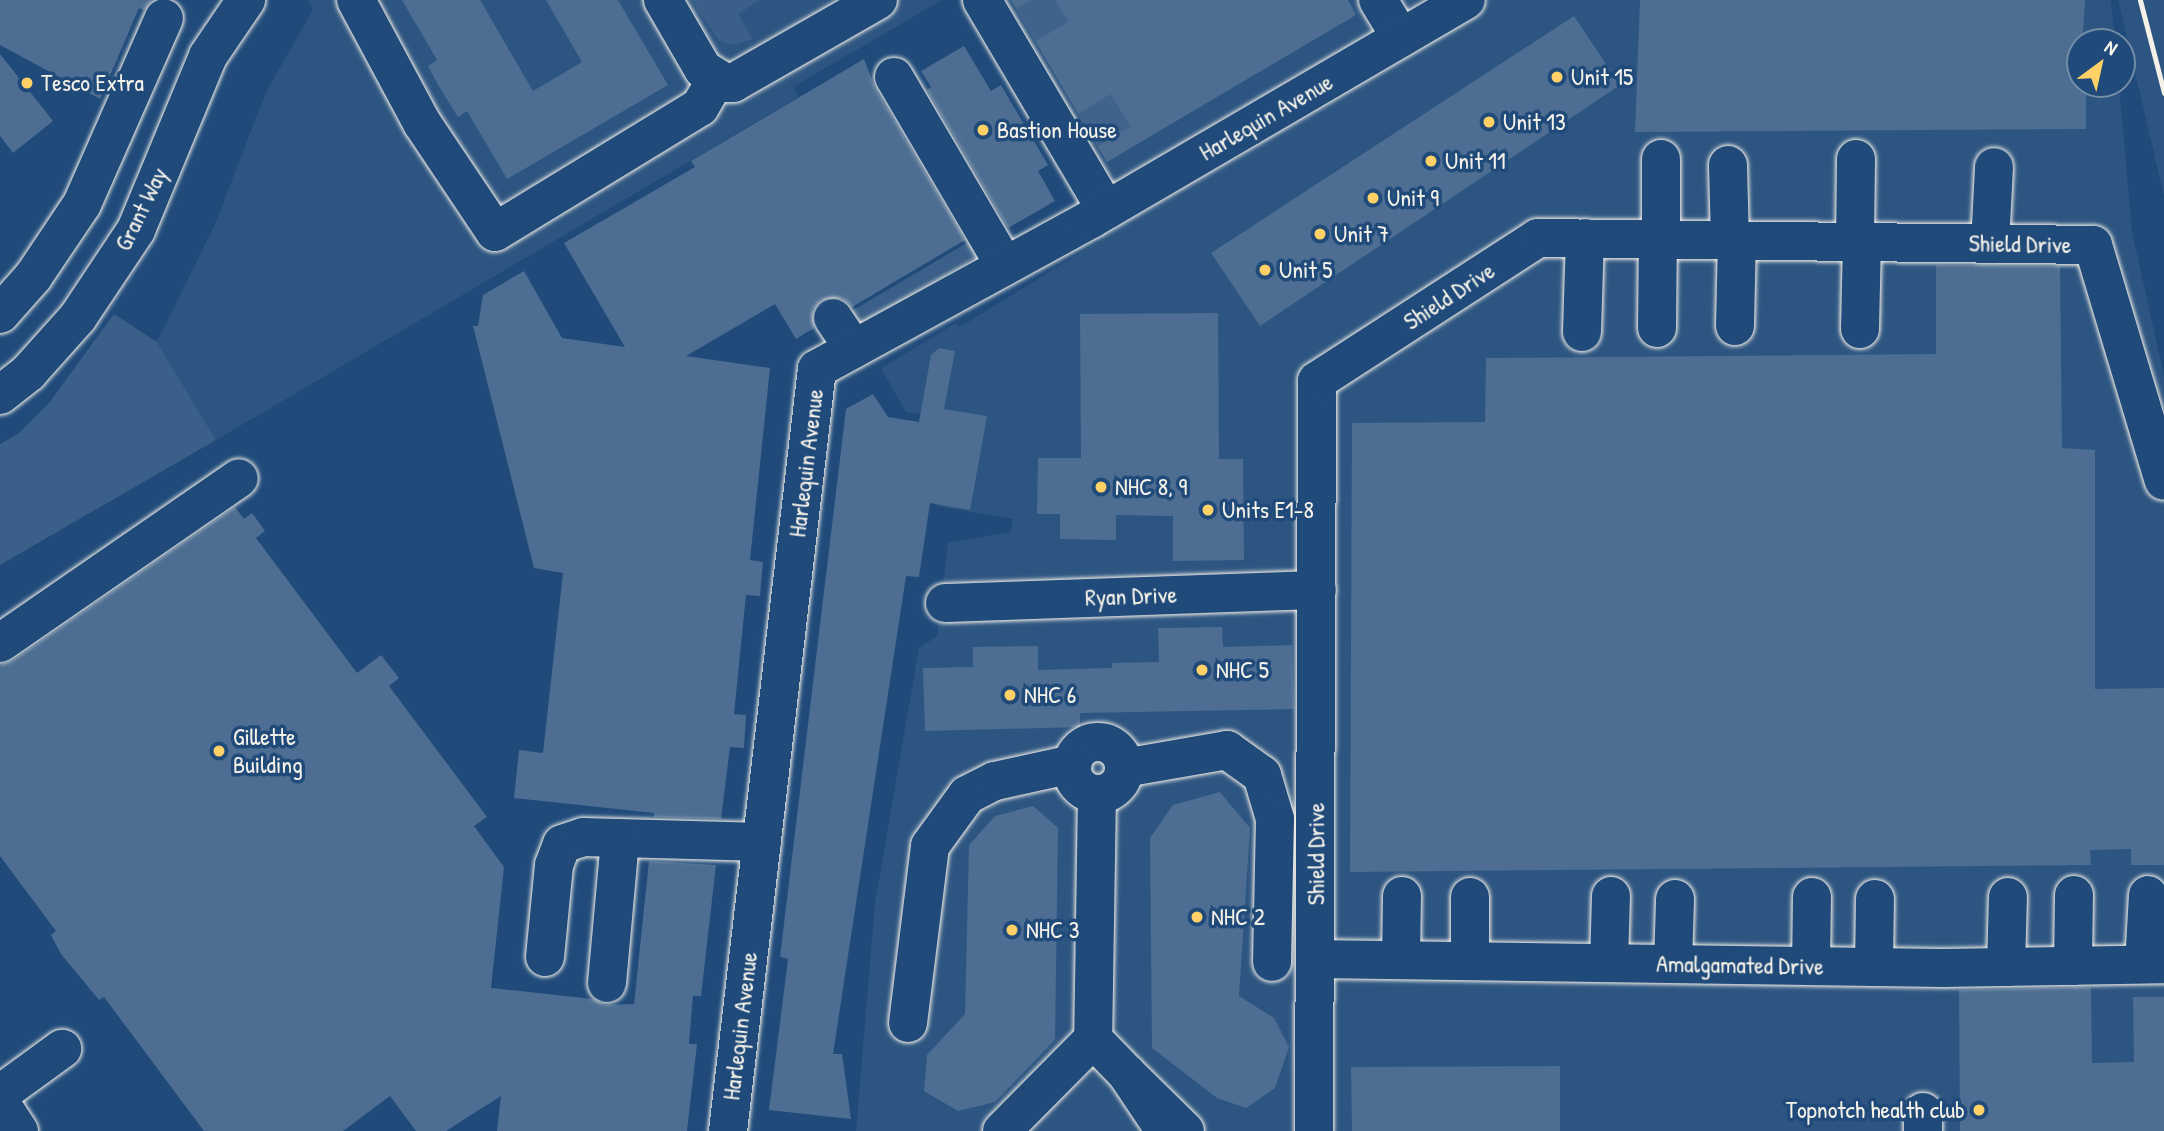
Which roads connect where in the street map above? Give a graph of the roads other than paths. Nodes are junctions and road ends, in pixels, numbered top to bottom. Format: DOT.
graph roads {
  1 [pos="246,0"];
  2 [pos="356,0"];
  3 [pos="663,0"];
  4 [pos="878,0"];
  5 [pos="982,0"];
  6 [pos="1378,0"];
  7 [pos="1466,0"];
  8 [pos="164,18"];
  9 [pos="1409,21"];
  10 [pos="894,77"];
  11 [pos="715,81"];
  12 [pos="1661,159"];
  13 [pos="1856,159"];
  14 [pos="1728,166"];
  15 [pos="1994,167"];
  16 [pos="1099,215"];
  17 [pos="1585,238"];
  18 [pos="1660,239"];
  19 [pos="1733,240"];
  20 [pos="1859,242"];
  21 [pos="1990,244"];
  22 [pos="1005,266"];
  23 [pos="0,314"];
  24 [pos="833,318"];
  25 [pos="1735,326"];
  26 [pos="1657,328"];
  27 [pos="1860,329"];
  28 [pos="1582,332"];
  29 [pos="854,349"];
  30 [pos="0,395"];
  31 [pos="239,478"];
  32 [pos="2164,481"];
  33 [pos="1317,590"];
  34 [pos="945,603"];
  35 [pos="0,643"];
  36 [pos="1072,764"];
  37 [pos="1124,768"];
  38 [pos="1097,794"];
  39 [pos="620,840"];
  40 [pos="762,842"];
  41 [pos="2074,895"];
  42 [pos="2148,895"];
  43 [pos="1402,896"];
  44 [pos="1611,896"];
  45 [pos="1470,897"];
  46 [pos="1812,897"];
  47 [pos="2008,897"];
  48 [pos="1675,899"];
  49 [pos="1875,899"];
  50 [pos="545,957"];
  51 [pos="1315,959"];
  52 [pos="1401,960"];
  53 [pos="1470,961"];
  54 [pos="1272,962"];
  55 [pos="1609,963"];
  56 [pos="1673,964"];
  57 [pos="2154,964"];
  58 [pos="1811,966"];
  59 [pos="2073,966"];
  60 [pos="1874,967"];
  61 [pos="2006,967"];
  62 [pos="607,983"];
  63 [pos="908,1023"];
  64 [pos="1093,1039"];
  65 [pos="62,1048"];
  66 [pos="1126,1073"];
  67 [pos="0,1094"];
  68 [pos="0,1102"];
  69 [pos="19,1131"];
  70 [pos="728,1131"];
  71 [pos="1002,1131"];
  72 [pos="1165,1131"];
  73 [pos="1185,1131"];
  74 [pos="1314,1131"];
  1 -- 30 [label="street, Grant Way"];
  2 -- 11 [label="street"];
  3 -- 11 [label="street"];
  4 -- 11 [label="street"];
  5 -- 16 [label="street"];
  6 -- 9 [label="street"];
  7 -- 9 [label="street, Harlequin Avenue"];
  8 -- 23 [label="street"];
  9 -- 16 [label="street, Harlequin Avenue"];
  10 -- 22 [label="street"];
  12 -- 18 [label="street"];
  13 -- 20 [label="street"];
  14 -- 19 [label="street"];
  15 -- 21 [label="street"];
  16 -- 22 [label="street, Harlequin Avenue"];
  17 -- 18 [label="street, Shield Drive"];
  17 -- 28 [label="street"];
  17 -- 33 [label="street, Shield Drive"];
  18 -- 19 [label="street, Shield Drive"];
  18 -- 26 [label="street"];
  19 -- 20 [label="street, Shield Drive"];
  19 -- 25 [label="street"];
  20 -- 21 [label="street, Shield Drive"];
  20 -- 27 [label="street"];
  21 -- 32 [label="street, Shield Drive"];
  22 -- 29 [label="street, Harlequin Avenue"];
  24 -- 29 [label="street"];
  29 -- 40 [label="street, Harlequin Avenue"];
  31 -- 35 [label="street"];
  33 -- 34 [label="street, Ryan Drive"];
  33 -- 51 [label="street, Shield Drive"];
  36 -- 37 [label="street"];
  36 -- 38 [label="street"];
  36 -- 63 [label="street"];
  37 -- 38 [label="street"];
  37 -- 54 [label="street"];
  38 -- 64 [label="street"];
  39 -- 40 [label="street"];
  39 -- 50 [label="street"];
  39 -- 62 [label="street"];
  40 -- 70 [label="street, Harlequin Avenue"];
  41 -- 59 [label="street"];
  42 -- 57 [label="street"];
  43 -- 52 [label="street"];
  44 -- 55 [label="street"];
  45 -- 53 [label="street"];
  46 -- 58 [label="street"];
  47 -- 61 [label="street"];
  48 -- 56 [label="street"];
  49 -- 60 [label="street"];
  51 -- 52 [label="street, Amalgamated Drive"];
  51 -- 74 [label="street, Shield Drive"];
  52 -- 53 [label="street, Amalgamated Drive"];
  53 -- 55 [label="street, Amalgamated Drive"];
  55 -- 56 [label="street, Amalgamated Drive"];
  56 -- 58 [label="street, Amalgamated Drive"];
  57 -- 59 [label="street, Amalgamated Drive"];
  58 -- 60 [label="street, Amalgamated Drive"];
  59 -- 61 [label="street, Amalgamated Drive"];
  60 -- 61 [label="street, Amalgamated Drive"];
  64 -- 66 [label="street"];
  64 -- 71 [label="street"];
  65 -- 67 [label="street"];
  66 -- 72 [label="street"];
  66 -- 73 [label="street"];
  68 -- 69 [label="street"];
}
